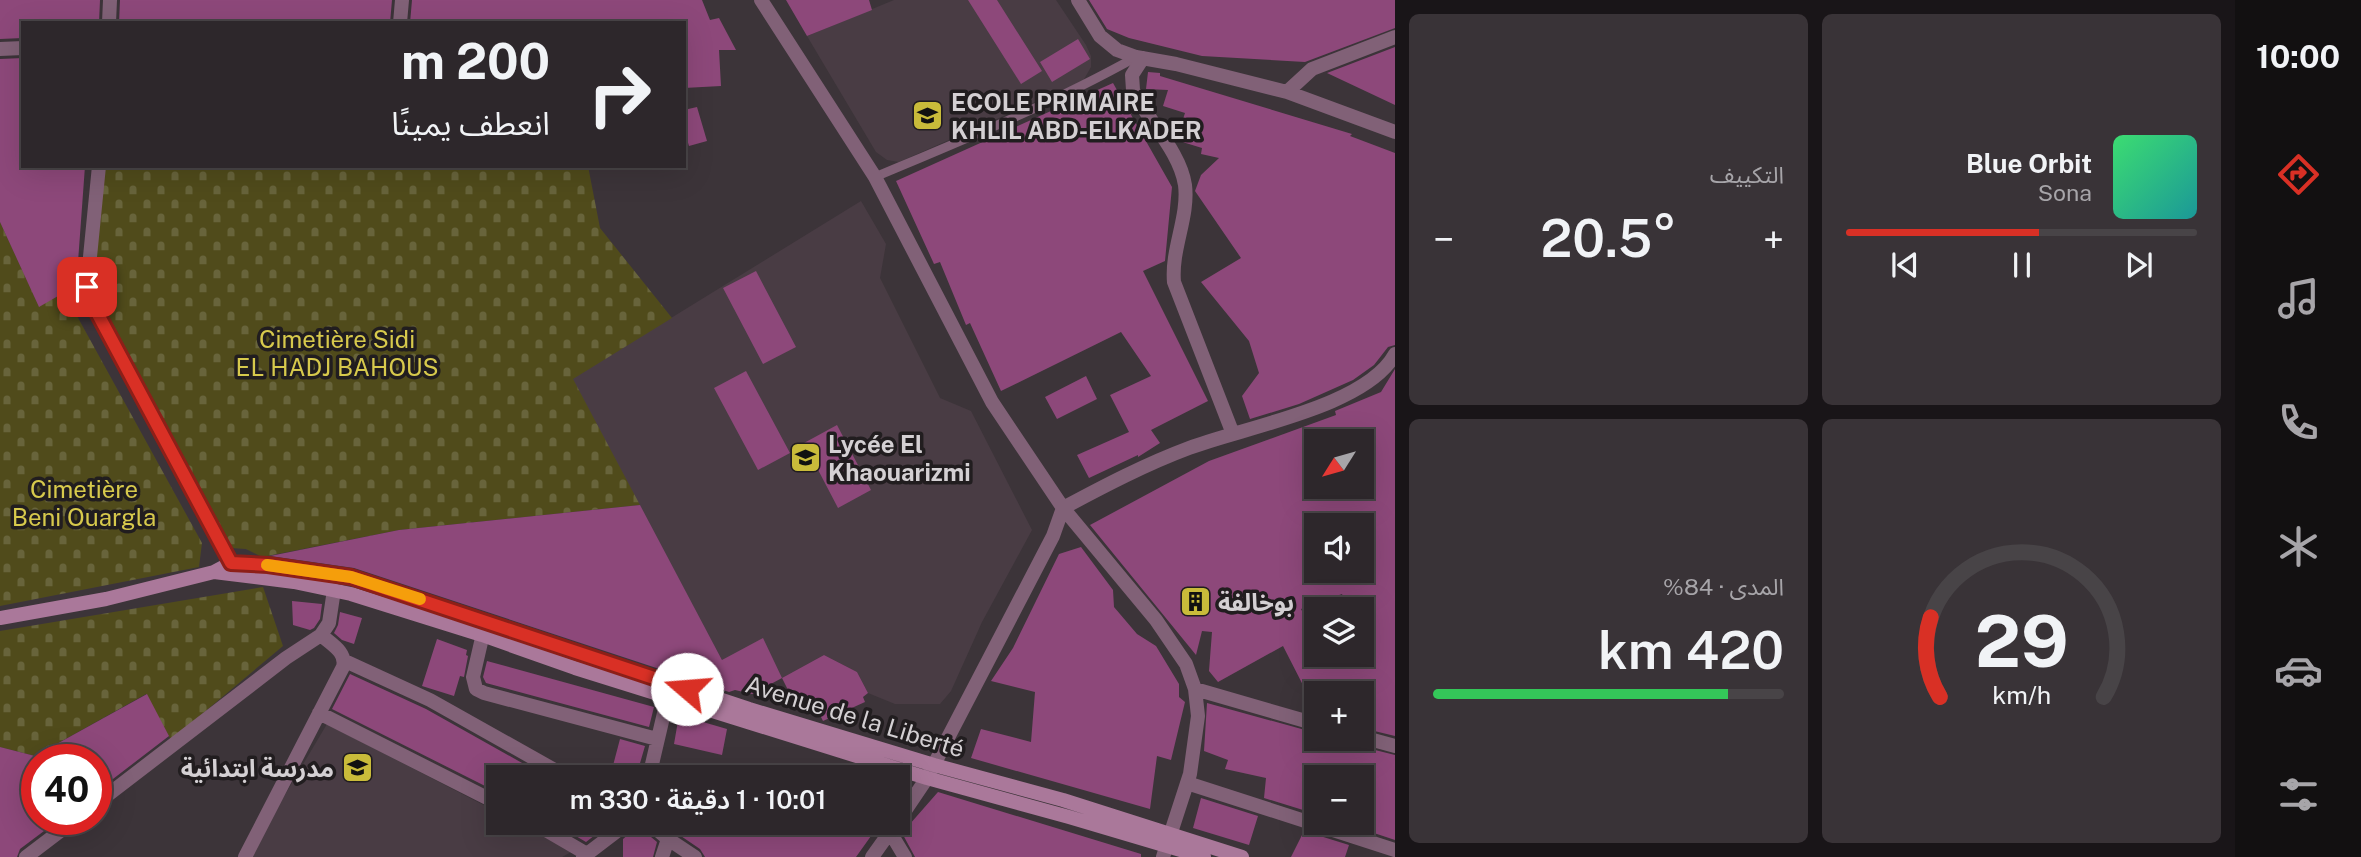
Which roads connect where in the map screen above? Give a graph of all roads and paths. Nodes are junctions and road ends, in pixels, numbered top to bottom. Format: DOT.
graph roads {
  1 [pos="110,0"];
  2 [pos="401,0"];
  3 [pos="761,0"];
  4 [pos="1078,0"];
  5 [pos="109,21"];
  6 [pos="400,21"];
  7 [pos="1395,37"];
  8 [pos="21,48"];
  9 [pos="0,49"];
  10 [pos="1139,57"];
  11 [pos="1287,92"];
  12 [pos="1395,132"];
  13 [pos="99,168"];
  14 [pos="875,177"];
  15 [pos="1395,354"];
  16 [pos="1233,434"];
  17 [pos="1063,508"];
  18 [pos="232,569"];
  19 [pos="334,590"];
  20 [pos="0,618"];
  21 [pos="484,628"];
  22 [pos="321,635"];
  23 [pos="345,661"];
  24 [pos="1195,689"];
  25 [pos="668,696"];
  26 [pos="319,713"];
  27 [pos="1304,721"];
  28 [pos="657,740"];
  29 [pos="1374,740"];
  30 [pos="1395,746"];
  31 [pos="546,765"];
  32 [pos="652,765"];
  33 [pos="934,765"];
  34 [pos="927,779"];
  35 [pos="1187,783"];
  36 [pos="112,792"];
  37 [pos="486,797"];
  38 [pos="910,803"];
  39 [pos="55,835"];
  40 [pos="552,835"];
  41 [pos="610,835"];
  42 [pos="663,835"];
  43 [pos="888,835"];
  44 [pos="898,835"];
  45 [pos="668,839"];
  46 [pos="1167,845"];
  47 [pos="1395,850"];
  48 [pos="585,856"];
  49 [pos="26,857"];
  50 [pos="245,857"];
  51 [pos="662,857"];
  52 [pos="695,857"];
  53 [pos="872,857"];
  54 [pos="905,857"];
  55 [pos="1203,857"];
  56 [pos="1242,857"];
  1 -- 5 [label="street"];
  2 -- 6 [label="street"];
  3 -- 14 [label="street"];
  4 -- 10 [label="street"];
  7 -- 11 [label="street"];
  8 -- 9 [label="street"];
  10 -- 11 [label="street"];
  10 -- 14 [label="lane"];
  10 -- 16 [label="street"];
  11 -- 12 [label="street"];
  13 -- 18 [label="street"];
  14 -- 17 [label="street"];
  15 -- 16 [label="street"];
  16 -- 17 [label="street"];
  17 -- 24 [label="street"];
  17 -- 33 [label="street"];
  18 -- 19 [label="street, Avenue de la Liberté"];
  18 -- 20 [label="street, Avenue de la Liberté"];
  18 -- 21 [label="street, Avenue de la Liberté"];
  19 -- 21 [label="street, Avenue de la Liberté"];
  19 -- 22 [label="street"];
  21 -- 25 [label="street, Avenue de la Liberté"];
  21 -- 28 [label="street"];
  21 -- 33 [label="street, Avenue de la Liberté"];
  22 -- 23 [label="street"];
  22 -- 36 [label="street"];
  23 -- 26 [label="street"];
  23 -- 31 [label="street"];
  24 -- 27 [label="street"];
  24 -- 35 [label="street"];
  25 -- 28 [label="street"];
  25 -- 34 [label="street, Avenue de la Liberté"];
  26 -- 37 [label="street"];
  26 -- 50 [label="street"];
  28 -- 32 [label="street"];
  29 -- 30 [label="street"];
  33 -- 34 [label="street"];
  33 -- 46 [label="street, Avenue de la Liberté"];
  34 -- 38 [label="street"];
  34 -- 46 [label="street, Avenue de la Liberté"];
  35 -- 46 [label="street"];
  35 -- 47 [label="street"];
  39 -- 49 [label="street"];
  40 -- 48 [label="street"];
  41 -- 48 [label="street"];
  42 -- 45 [label="street"];
  43 -- 53 [label="street"];
  44 -- 54 [label="street"];
  45 -- 51 [label="street"];
  45 -- 52 [label="street"];
  46 -- 55 [label="street, Avenue de la Liberté"];
  46 -- 56 [label="street, Avenue de la Liberté"];
}
